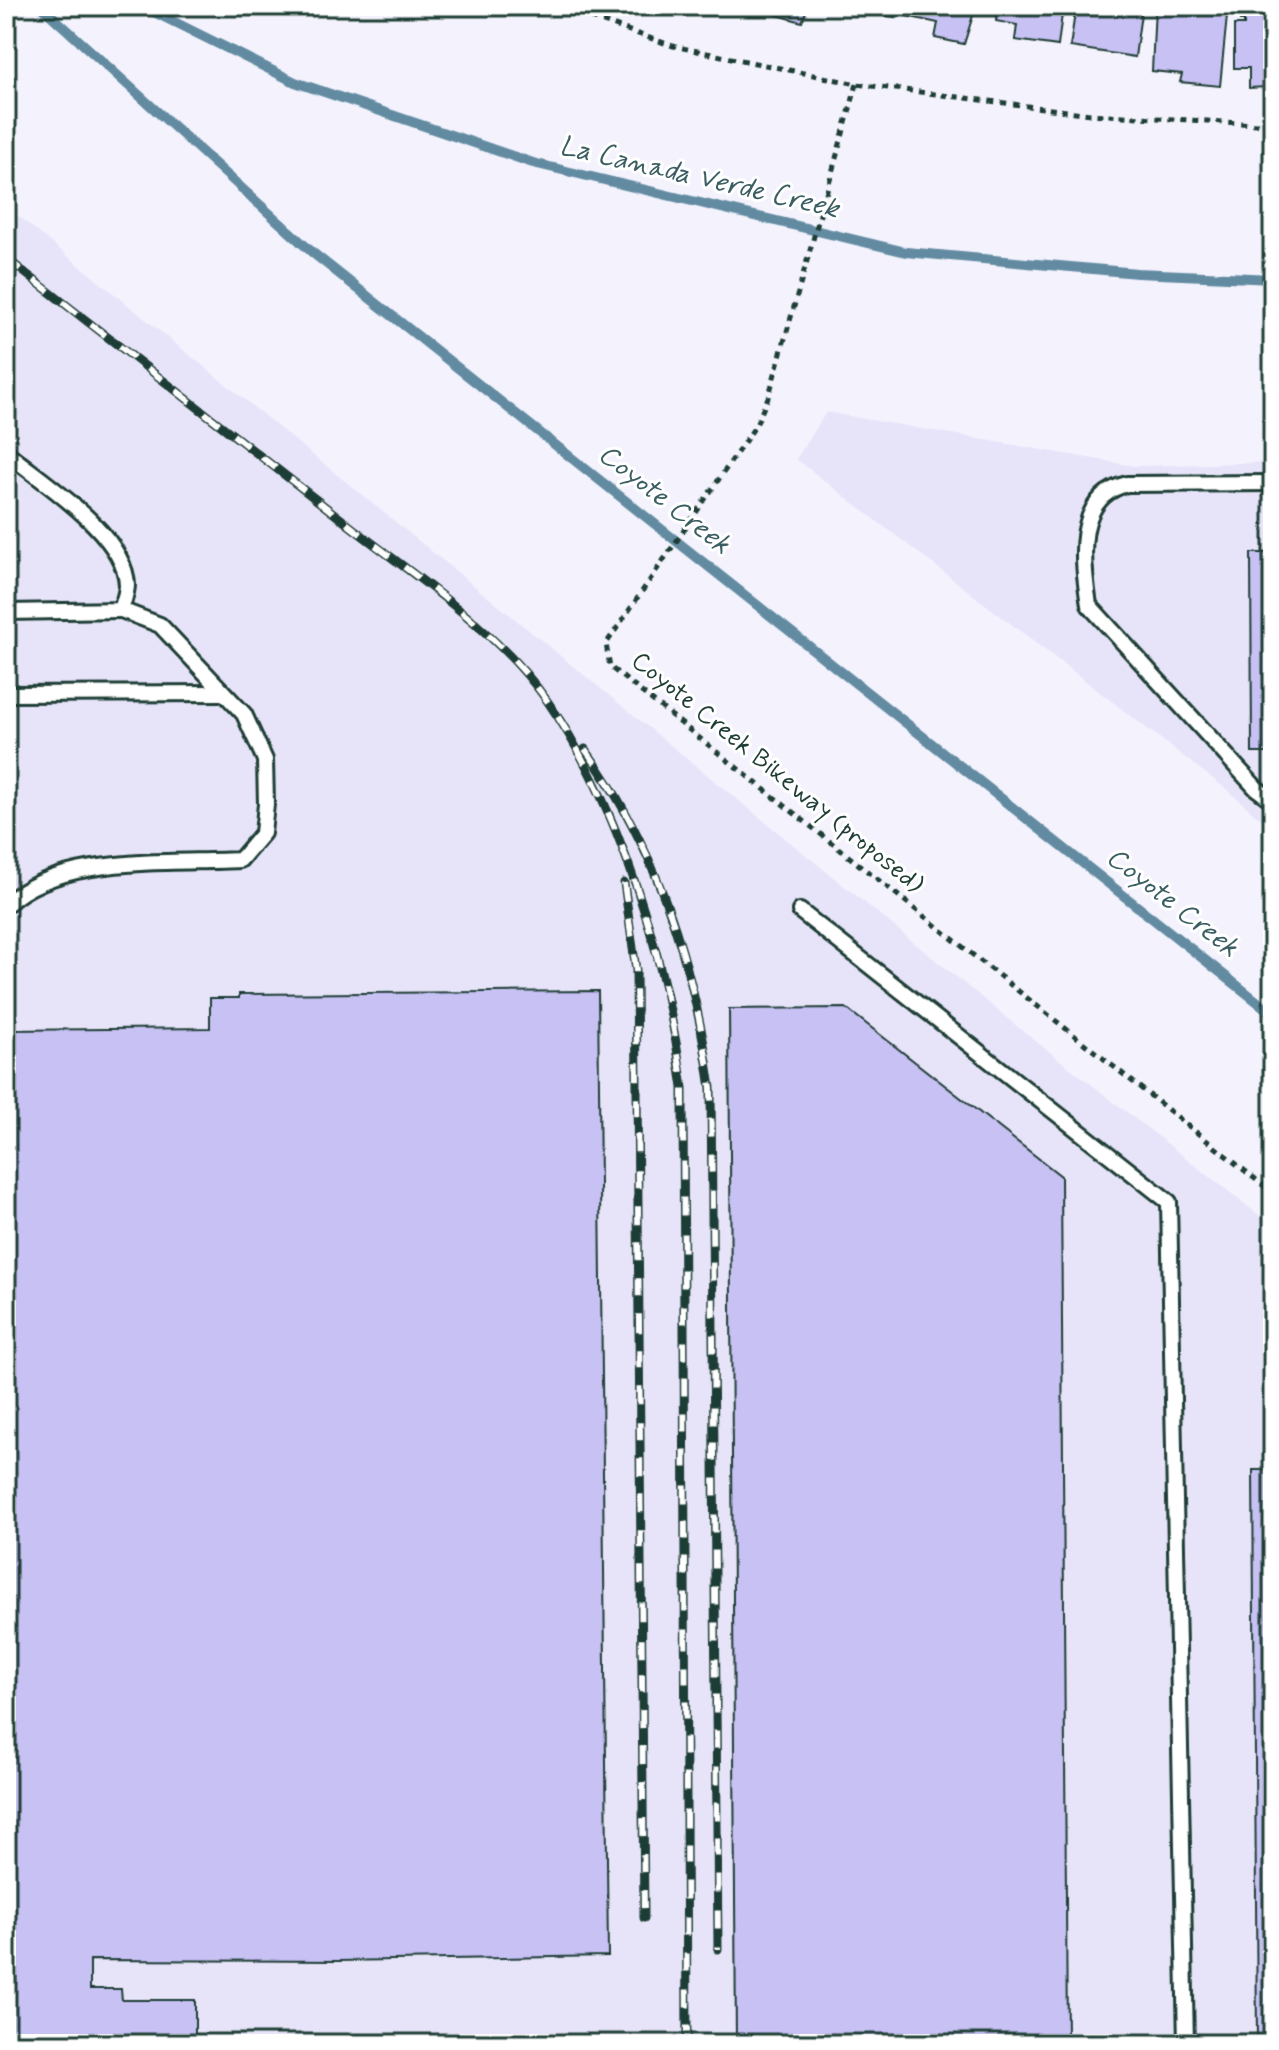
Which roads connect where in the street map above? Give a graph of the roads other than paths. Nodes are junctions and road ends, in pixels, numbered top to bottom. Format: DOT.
graph roads {
  1 [pos="6,452"];
  2 [pos="1273,483"];
  3 [pos="121,610"];
  4 [pos="6,612"];
  5 [pos="221,693"];
  6 [pos="6,694"];
  7 [pos="1273,801"];
  8 [pos="6,905"];
  9 [pos="800,911"];
  10 [pos="1186,2044"];
  1 -- 3 [label="lane"];
  2 -- 7 [label="lane"];
  3 -- 4 [label="lane"];
  3 -- 5 [label="lane"];
  5 -- 6 [label="lane"];
  5 -- 8 [label="lane"];
  9 -- 10 [label="lane"];
}
